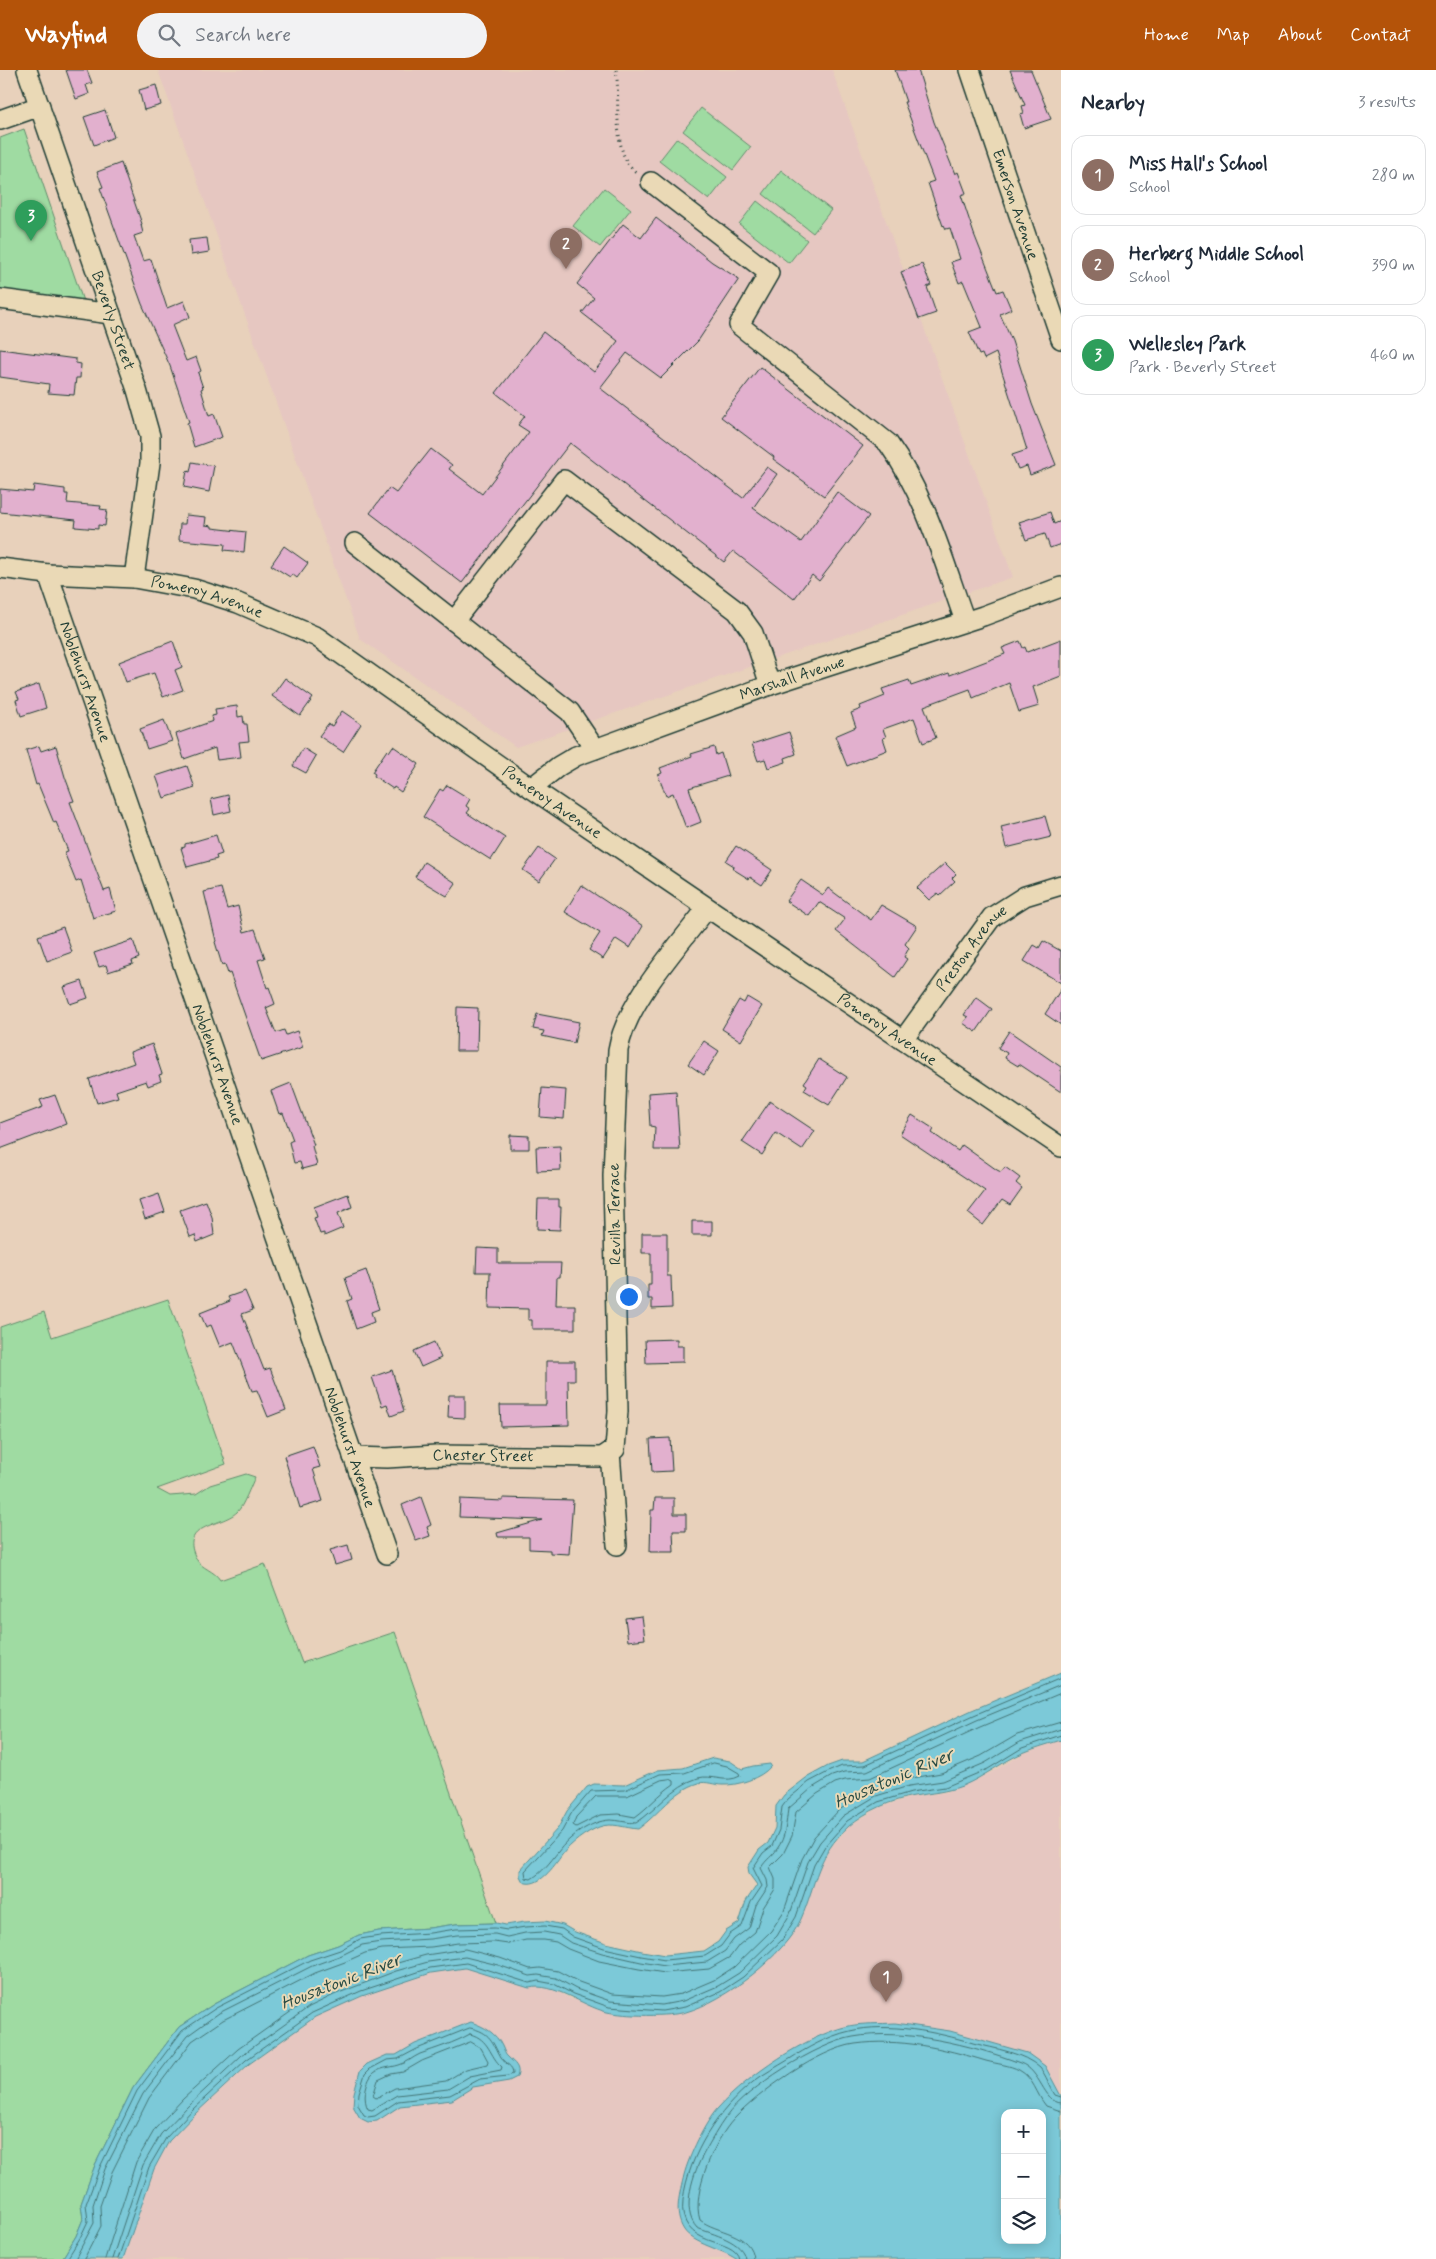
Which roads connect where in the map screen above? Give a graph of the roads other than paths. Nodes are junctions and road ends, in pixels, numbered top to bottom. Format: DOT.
graph roads {
  1 [pos="27,70"];
  2 [pos="970,70"];
  3 [pos="40,106"];
  4 [pos="0,120"];
  5 [pos="651,182"];
  6 [pos="0,299"];
  7 [pos="111,314"];
  8 [pos="1061,339"];
  9 [pos="354,543"];
  10 [pos="0,568"];
  11 [pos="48,574"];
  12 [pos="134,578"];
  13 [pos="1061,587"];
  14 [pos="454,621"];
  15 [pos="965,622"];
  16 [pos="770,685"];
  17 [pos="595,749"];
  18 [pos="531,788"];
  19 [pos="1061,885"];
  20 [pos="707,908"];
  21 [pos="903,1040"];
  22 [pos="1061,1147"];
  23 [pos="610,1452"];
  24 [pos="353,1457"];
  25 [pos="617,1545"];
  26 [pos="387,1554"];
  1 -- 3 [label="street, Beverly Street"];
  2 -- 8 [label="street, Emerson Avenue"];
  3 -- 4 [label="street"];
  3 -- 7 [label="street, Beverly Street"];
  5 -- 15 [label="street"];
  6 -- 7 [label="street"];
  7 -- 12 [label="street, Beverly Street"];
  9 -- 14 [label="street"];
  10 -- 11 [label="street, Pomeroy Avenue"];
  11 -- 12 [label="street, Pomeroy Avenue"];
  11 -- 24 [label="street, Noblehurst Avenue"];
  12 -- 18 [label="street, Pomeroy Avenue"];
  13 -- 15 [label="street, Marshall Avenue"];
  14 -- 16 [label="street"];
  14 -- 17 [label="street"];
  15 -- 16 [label="street, Marshall Avenue"];
  16 -- 17 [label="street, Marshall Avenue"];
  17 -- 18 [label="street, Marshall Avenue"];
  18 -- 20 [label="street, Pomeroy Avenue"];
  19 -- 21 [label="street, Preston Avenue"];
  20 -- 21 [label="street, Pomeroy Avenue"];
  20 -- 23 [label="street, Revilla Terrace"];
  21 -- 22 [label="street, Pomeroy Avenue"];
  23 -- 24 [label="street, Chester Street"];
  23 -- 25 [label="street, Revilla Terrace"];
  24 -- 26 [label="street, Noblehurst Avenue"];
}
